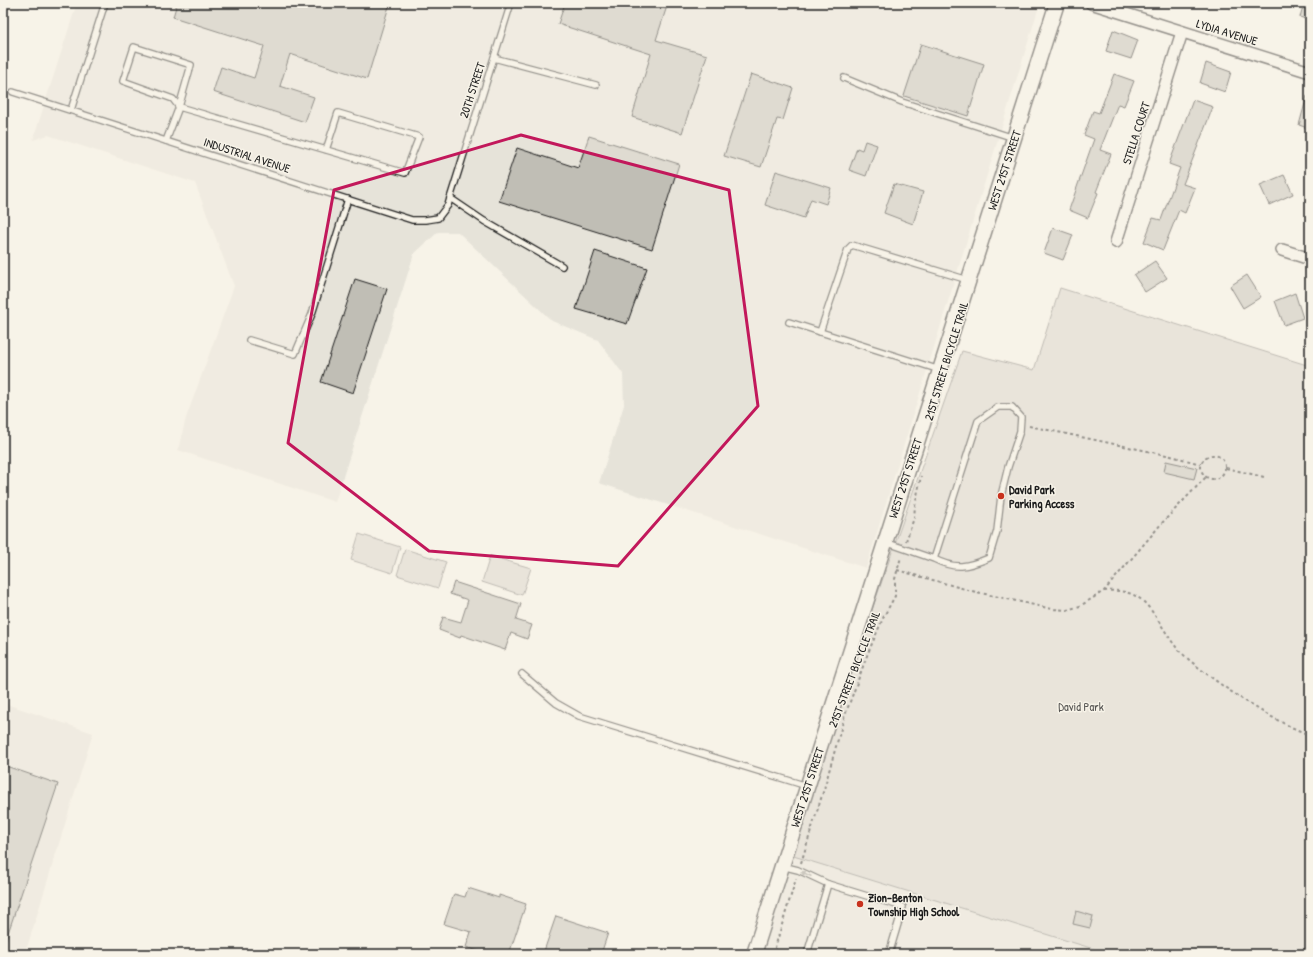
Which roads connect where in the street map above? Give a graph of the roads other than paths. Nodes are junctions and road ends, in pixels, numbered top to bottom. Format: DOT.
graph roads {
  1 [pos="105,3"];
  2 [pos="511,3"];
  3 [pos="1057,3"];
  4 [pos="1091,3"];
  5 [pos="1182,32"];
  6 [pos="494,58"];
  7 [pos="1310,72"];
  8 [pos="844,78"];
  9 [pos="596,85"];
  10 [pos="13,92"];
  11 [pos="179,107"];
  12 [pos="71,110"];
  13 [pos="1014,138"];
  14 [pos="166,141"];
  15 [pos="326,150"];
  16 [pos="454,183"];
  17 [pos="450,198"];
  18 [pos="348,200"];
  19 [pos="1116,242"];
  20 [pos="1282,250"];
  21 [pos="1310,259"];
  22 [pos="562,266"];
  23 [pos="969,280"];
  24 [pos="789,322"];
  25 [pos="820,332"];
  26 [pos="249,340"];
  27 [pos="940,370"];
  28 [pos="885,542"];
  29 [pos="934,559"];
  30 [pos="522,674"];
  31 [pos="808,786"];
  32 [pos="782,866"];
  33 [pos="828,884"];
  34 [pos="754,954"];
  35 [pos="807,954"];
  36 [pos="889,954"];
  1 -- 12 [label="lane"];
  2 -- 6 [label="lane, 20TH STREET"];
  3 -- 13 [label="street, WEST 21ST STREET"];
  4 -- 5 [label="street, LYDIA AVENUE"];
  5 -- 7 [label="street, LYDIA AVENUE"];
  5 -- 19 [label="street, STELLA COURT"];
  6 -- 9 [label="lane"];
  6 -- 16 [label="lane, 20TH STREET"];
  8 -- 13 [label="lane"];
  10 -- 12 [label="lane, INDUSTRIAL AVENUE"];
  11 -- 11 [label="lane"];
  11 -- 14 [label="lane"];
  11 -- 15 [label="lane"];
  12 -- 14 [label="lane, INDUSTRIAL AVENUE"];
  13 -- 23 [label="street, WEST 21ST STREET"];
  14 -- 18 [label="lane, INDUSTRIAL AVENUE"];
  15 -- 15 [label="lane"];
  16 -- 17 [label="lane, INDUSTRIAL AVENUE"];
  17 -- 18 [label="lane, INDUSTRIAL AVENUE"];
  17 -- 22 [label="lane"];
  18 -- 26 [label="lane"];
  20 -- 21 [label="street"];
  23 -- 25 [label="lane"];
  23 -- 27 [label="street, WEST 21ST STREET"];
  24 -- 25 [label="lane"];
  25 -- 27 [label="lane"];
  27 -- 28 [label="street, WEST 21ST STREET"];
  28 -- 29 [label="lane"];
  28 -- 31 [label="street, WEST 21ST STREET"];
  29 -- 29 [label="lane"];
  30 -- 31 [label="lane"];
  31 -- 32 [label="street, WEST 21ST STREET"];
  33 -- 32 [label="lane, one-way"];
  32 -- 34 [label="street, WEST 21ST STREET"];
  33 -- 35 [label="lane"];
  33 -- 36 [label="lane"];
}
